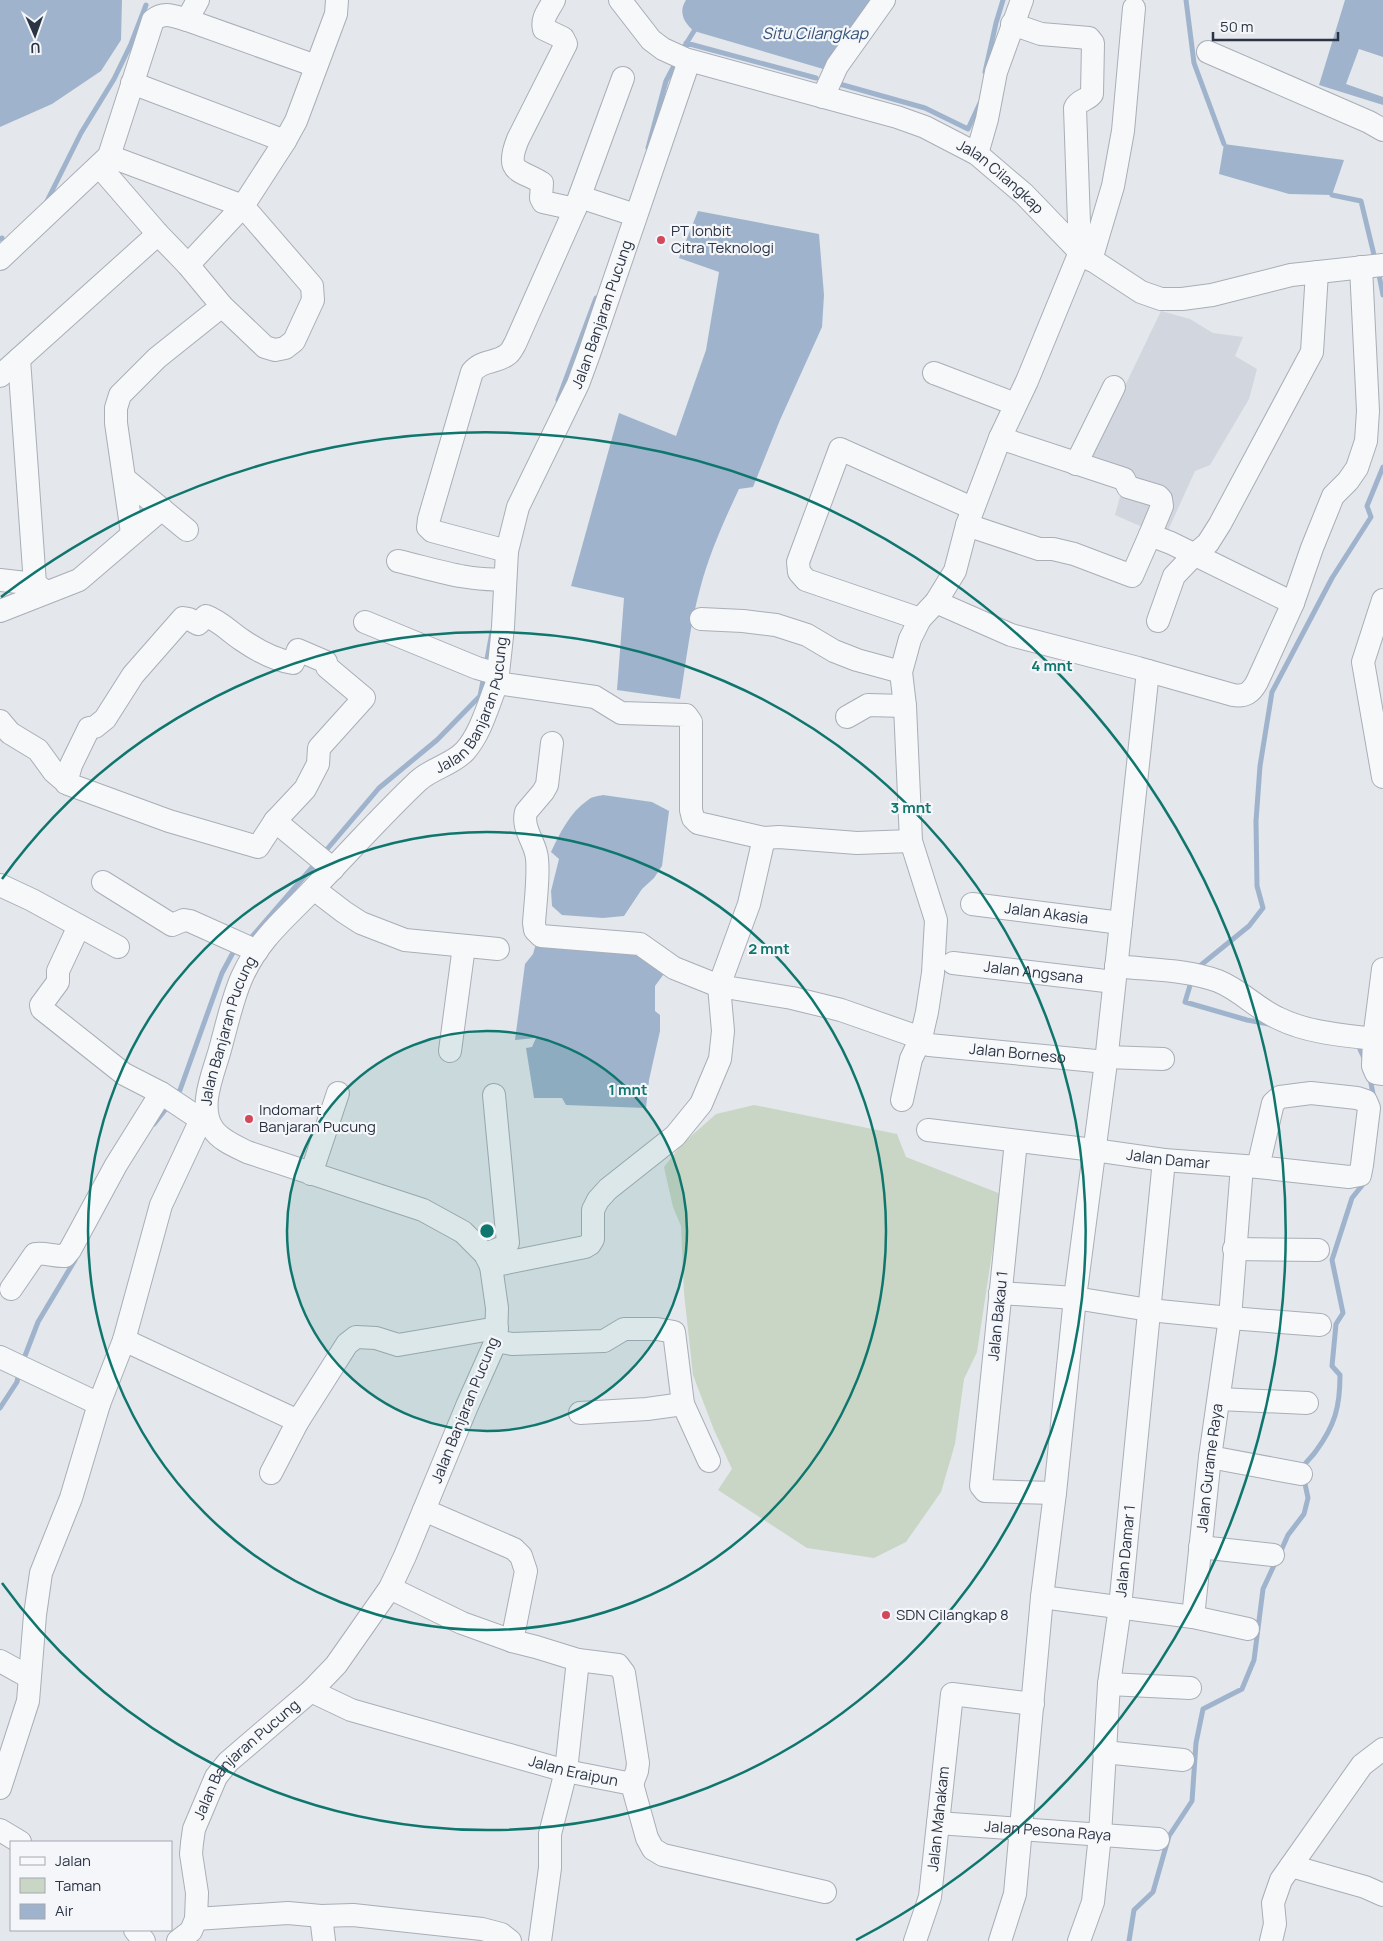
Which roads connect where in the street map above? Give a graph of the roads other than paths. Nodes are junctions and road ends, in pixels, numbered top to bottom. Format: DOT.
graph roads {
  1 [pos="198,0"];
  2 [pos="337,0"];
  3 [pos="554,0"];
  4 [pos="884,0"];
  5 [pos="1022,0"];
  6 [pos="630,3"];
  7 [pos="1134,8"];
  8 [pos="187,20"];
  9 [pos="1012,24"];
  10 [pos="1208,52"];
  11 [pos="687,60"];
  12 [pos="316,66"];
  13 [pos="623,78"];
  14 [pos="132,83"];
  15 [pos="823,97"];
  16 [pos="1383,130"];
  17 [pos="285,141"];
  18 [pos="976,154"];
  19 [pos="104,161"];
  20 [pos="578,203"];
  21 [pos="242,206"];
  22 [pos="629,213"];
  23 [pos="158,234"];
  24 [pos="1086,256"];
  25 [pos="0,259"];
  26 [pos="188,265"];
  27 [pos="1372,266"];
  28 [pos="1317,272"];
  29 [pos="222,306"];
  30 [pos="18,359"];
  31 [pos="934,373"];
  32 [pos="0,376"];
  33 [pos="1114,387"];
  34 [pos="1015,404"];
  35 [pos="1000,438"];
  36 [pos="1076,464"];
  37 [pos="125,479"];
  38 [pos="162,508"];
  39 [pos="969,517"];
  40 [pos="187,530"];
  41 [pos="132,532"];
  42 [pos="1150,535"];
  43 [pos="500,549"];
  44 [pos="1194,554"];
  45 [pos="398,561"];
  46 [pos="498,579"];
  47 [pos="0,580"];
  48 [pos="40,588"];
  49 [pos="1383,600"];
  50 [pos="936,602"];
  51 [pos="1293,603"];
  52 [pos="0,611"];
  53 [pos="701,619"];
  54 [pos="920,619"];
  55 [pos="1158,621"];
  56 [pos="365,622"];
  57 [pos="1148,670"];
  58 [pos="901,672"];
  59 [pos="491,674"];
  60 [pos="1375,682"];
  61 [pos="905,706"];
  62 [pos="847,717"];
  63 [pos="3,734"];
  64 [pos="552,743"];
  65 [pos="1383,777"];
  66 [pos="66,783"];
  67 [pos="274,821"];
  68 [pos="764,838"];
  69 [pos="911,841"];
  70 [pos="333,868"];
  71 [pos="103,882"];
  72 [pos="0,885"];
  73 [pos="314,889"];
  74 [pos="972,904"];
  75 [pos="1120,923"];
  76 [pos="79,926"];
  77 [pos="245,945"];
  78 [pos="464,946"];
  79 [pos="118,947"];
  80 [pos="498,949"];
  81 [pos="953,964"];
  82 [pos="1383,969"];
  83 [pos="1115,974"];
  84 [pos="718,986"];
  85 [pos="1374,1039"];
  86 [pos="925,1042"];
  87 [pos="450,1051"];
  88 [pos="1164,1059"];
  89 [pos="1106,1060"];
  90 [pos="1383,1074"];
  91 [pos="338,1093"];
  92 [pos="494,1095"];
  93 [pos="168,1098"];
  94 [pos="902,1100"];
  95 [pos="205,1119"];
  96 [pos="928,1130"];
  97 [pos="1016,1141"];
  98 [pos="1094,1150"];
  99 [pos="1164,1160"];
  100 [pos="1250,1167"];
  101 [pos="311,1174"];
  102 [pos="1234,1249"];
  103 [pos="1318,1250"];
  104 [pos="488,1260"];
  105 [pos="12,1289"];
  106 [pos="1000,1293"];
  107 [pos="1075,1298"];
  108 [pos="1149,1310"];
  109 [pos="1230,1318"];
  110 [pos="1320,1325"];
  111 [pos="496,1335"];
  112 [pos="124,1340"];
  113 [pos="4,1359"];
  114 [pos="1219,1399"];
  115 [pos="1307,1403"];
  116 [pos="99,1404"];
  117 [pos="682,1404"];
  118 [pos="580,1413"];
  119 [pos="298,1421"];
  120 [pos="1210,1457"];
  121 [pos="709,1461"];
  122 [pos="271,1473"];
  123 [pos="1301,1474"];
  124 [pos="1055,1493"];
  125 [pos="424,1510"];
  126 [pos="1200,1547"];
  127 [pos="1272,1555"];
  128 [pos="390,1588"];
  129 [pos="1042,1597"];
  130 [pos="1120,1607"];
  131 [pos="1193,1617"];
  132 [pos="1248,1629"];
  133 [pos="512,1641"];
  134 [pos="578,1660"];
  135 [pos="0,1661"];
  136 [pos="30,1677"];
  137 [pos="1109,1684"];
  138 [pos="1190,1688"];
  139 [pos="311,1691"];
  140 [pos="1033,1704"];
  141 [pos="1383,1749"];
  142 [pos="1104,1752"];
  143 [pos="1184,1760"];
  144 [pos="566,1771"];
  145 [pos="632,1784"];
  146 [pos="0,1788"];
  147 [pos="938,1823"];
  148 [pos="1020,1829"];
  149 [pos="0,1830"];
  150 [pos="1100,1835"];
  151 [pos="1158,1839"];
  152 [pos="18,1841"];
  153 [pos="1291,1866"];
  154 [pos="825,1892"];
  155 [pos="1383,1895"];
  156 [pos="321,1916"];
  157 [pos="196,1919"];
  158 [pos="136,1931"];
  159 [pos="417,1932"];
  160 [pos="144,1941"];
  161 [pos="178,1941"];
  162 [pos="324,1941"];
  163 [pos="510,1941"];
  164 [pos="540,1941"];
  165 [pos="915,1941"];
  166 [pos="1000,1941"];
  167 [pos="1079,1941"];
  168 [pos="1272,1941"];
  1 -- 8 [label="street"];
  2 -- 12 [label="street"];
  3 -- 20 [label="street"];
  4 -- 15 [label="street"];
  5 -- 9 [label="street"];
  6 -- 11 [label="street, Jalan Cilangkap"];
  7 -- 24 [label="street"];
  8 -- 12 [label="street"];
  8 -- 14 [label="street"];
  9 -- 18 [label="street"];
  9 -- 24 [label="street"];
  10 -- 16 [label="street"];
  11 -- 15 [label="street, Jalan Cilangkap"];
  11 -- 22 [label="street, Jalan Banjaran Pucung"];
  12 -- 17 [label="street"];
  13 -- 20 [label="street"];
  14 -- 17 [label="street"];
  14 -- 19 [label="street"];
  15 -- 18 [label="street, Jalan Cilangkap"];
  17 -- 21 [label="street"];
  18 -- 24 [label="street, Jalan Cilangkap"];
  19 -- 21 [label="street"];
  19 -- 23 [label="street"];
  19 -- 25 [label="street"];
  20 -- 22 [label="street"];
  20 -- 43 [label="street"];
  21 -- 26 [label="street"];
  21 -- 29 [label="street"];
  22 -- 43 [label="street, Jalan Banjaran Pucung"];
  23 -- 26 [label="street"];
  23 -- 30 [label="street"];
  24 -- 28 [label="street, Jalan Cilangkap"];
  24 -- 34 [label="street"];
  26 -- 29 [label="street"];
  27 -- 28 [label="street, Jalan Cilangkap"];
  27 -- 51 [label="street"];
  28 -- 44 [label="street"];
  29 -- 37 [label="street"];
  30 -- 32 [label="street"];
  30 -- 48 [label="street"];
  31 -- 34 [label="street"];
  33 -- 36 [label="street"];
  34 -- 35 [label="street"];
  35 -- 36 [label="street"];
  35 -- 39 [label="street"];
  36 -- 42 [label="street"];
  37 -- 38 [label="street"];
  37 -- 41 [label="street"];
  38 -- 40 [label="street"];
  38 -- 41 [label="street"];
  39 -- 42 [label="street"];
  39 -- 50 [label="street"];
  39 -- 54 [label="street"];
  41 -- 48 [label="street"];
  42 -- 44 [label="street"];
  43 -- 46 [label="street, Jalan Banjaran Pucung"];
  44 -- 51 [label="street"];
  44 -- 55 [label="street"];
  45 -- 46 [label="street"];
  46 -- 59 [label="street, Jalan Banjaran Pucung"];
  47 -- 48 [label="street"];
  48 -- 52 [label="street"];
  49 -- 60 [label="street"];
  50 -- 54 [label="street"];
  50 -- 57 [label="street"];
  51 -- 57 [label="street"];
  53 -- 58 [label="street"];
  54 -- 58 [label="street"];
  56 -- 59 [label="street"];
  57 -- 75 [label="street"];
  58 -- 61 [label="street"];
  59 -- 68 [label="street"];
  59 -- 70 [label="street, Jalan Banjaran Pucung"];
  60 -- 65 [label="street"];
  61 -- 62 [label="street"];
  61 -- 69 [label="street"];
  63 -- 66 [label="street"];
  64 -- 84 [label="street, Jalan Borneso"];
  66 -- 67 [label="street"];
  66 -- 67 [label="street"];
  67 -- 70 [label="street"];
  68 -- 69 [label="street"];
  68 -- 84 [label="street"];
  69 -- 86 [label="street"];
  70 -- 73 [label="street, Jalan Banjaran Pucung"];
  71 -- 77 [label="street"];
  72 -- 76 [label="street"];
  73 -- 77 [label="street, Jalan Banjaran Pucung"];
  73 -- 78 [label="street"];
  74 -- 75 [label="street, Jalan Akasia"];
  75 -- 83 [label="street"];
  76 -- 79 [label="street"];
  76 -- 93 [label="street"];
  77 -- 95 [label="street, Jalan Banjaran Pucung"];
  78 -- 80 [label="street"];
  78 -- 87 [label="street"];
  81 -- 83 [label="street, Jalan Angsana"];
  82 -- 85 [label="street"];
  83 -- 85 [label="street, Jalan Angsana"];
  83 -- 89 [label="street"];
  84 -- 86 [label="street, Jalan Borneso"];
  84 -- 104 [label="street"];
  85 -- 90 [label="street"];
  86 -- 89 [label="street, Jalan Borneso"];
  86 -- 94 [label="street"];
  88 -- 89 [label="street, Jalan Borneso"];
  89 -- 98 [label="street"];
  91 -- 101 [label="street"];
  92 -- 104 [label="street"];
  93 -- 95 [label="street"];
  93 -- 105 [label="street"];
  95 -- 101 [label="street, Jalan Banjaran Pucung"];
  95 -- 112 [label="street"];
  96 -- 97 [label="street, Jalan Damar"];
  97 -- 98 [label="street, Jalan Damar"];
  97 -- 106 [label="street, Jalan Bakau 1"];
  98 -- 99 [label="street, Jalan Damar"];
  98 -- 107 [label="street"];
  99 -- 100 [label="street, Jalan Damar"];
  99 -- 108 [label="street, Jalan Damar 1"];
  100 -- 100 [label="street, Jalan Gurame Raya"];
  100 -- 102 [label="street, Jalan Gurame Raya"];
  101 -- 104 [label="street, Jalan Banjaran Pucung"];
  102 -- 103 [label="street"];
  102 -- 109 [label="street, Jalan Gurame Raya"];
  104 -- 111 [label="street, Jalan Banjaran Pucung"];
  106 -- 107 [label="street"];
  106 -- 124 [label="street, Jalan Bakau 1"];
  107 -- 108 [label="street"];
  107 -- 124 [label="street"];
  108 -- 109 [label="street"];
  108 -- 130 [label="street, Jalan Damar 1"];
  109 -- 110 [label="street"];
  109 -- 114 [label="street, Jalan Gurame Raya"];
  111 -- 117 [label="street"];
  111 -- 119 [label="street"];
  111 -- 125 [label="street, Jalan Banjaran Pucung"];
  112 -- 116 [label="street"];
  112 -- 119 [label="street"];
  113 -- 116 [label="street"];
  114 -- 115 [label="street"];
  114 -- 120 [label="street, Jalan Gurame Raya"];
  116 -- 136 [label="street"];
  117 -- 118 [label="street"];
  117 -- 121 [label="street"];
  119 -- 122 [label="street"];
  120 -- 123 [label="street"];
  120 -- 126 [label="street, Jalan Gurame Raya"];
  124 -- 129 [label="street"];
  125 -- 128 [label="street, Jalan Banjaran Pucung"];
  125 -- 133 [label="street"];
  126 -- 127 [label="street"];
  126 -- 131 [label="street, Jalan Gurame Raya"];
  128 -- 133 [label="street"];
  128 -- 139 [label="street, Jalan Banjaran Pucung"];
  129 -- 130 [label="street"];
  129 -- 140 [label="street"];
  130 -- 131 [label="street"];
  130 -- 137 [label="street, Jalan Damar 1"];
  131 -- 132 [label="street"];
  133 -- 134 [label="street"];
  134 -- 144 [label="street"];
  134 -- 145 [label="street"];
  135 -- 136 [label="street"];
  136 -- 146 [label="street"];
  137 -- 138 [label="street"];
  137 -- 142 [label="street, Jalan Damar 1"];
  139 -- 144 [label="street, Jalan Eraipun"];
  139 -- 157 [label="street, Jalan Banjaran Pucung"];
  140 -- 147 [label="street, Jalan Mahakam"];
  140 -- 148 [label="street"];
  141 -- 153 [label="street"];
  142 -- 143 [label="street"];
  142 -- 150 [label="street, Jalan Damar 1"];
  144 -- 145 [label="street, Jalan Eraipun"];
  144 -- 164 [label="street"];
  145 -- 154 [label="street, Jalan Eraipun"];
  147 -- 148 [label="street, Jalan Pesona Raya"];
  147 -- 165 [label="street, Jalan Mahakam"];
  148 -- 150 [label="street, Jalan Pesona Raya"];
  148 -- 166 [label="street"];
  149 -- 152 [label="street"];
  150 -- 151 [label="street, Jalan Pesona Raya"];
  150 -- 167 [label="street, Jalan Damar 1"];
  153 -- 155 [label="street"];
  153 -- 168 [label="street"];
  156 -- 157 [label="street"];
  156 -- 159 [label="street"];
  156 -- 162 [label="street"];
  157 -- 161 [label="street"];
  158 -- 160 [label="street"];
  159 -- 163 [label="street"];
}
